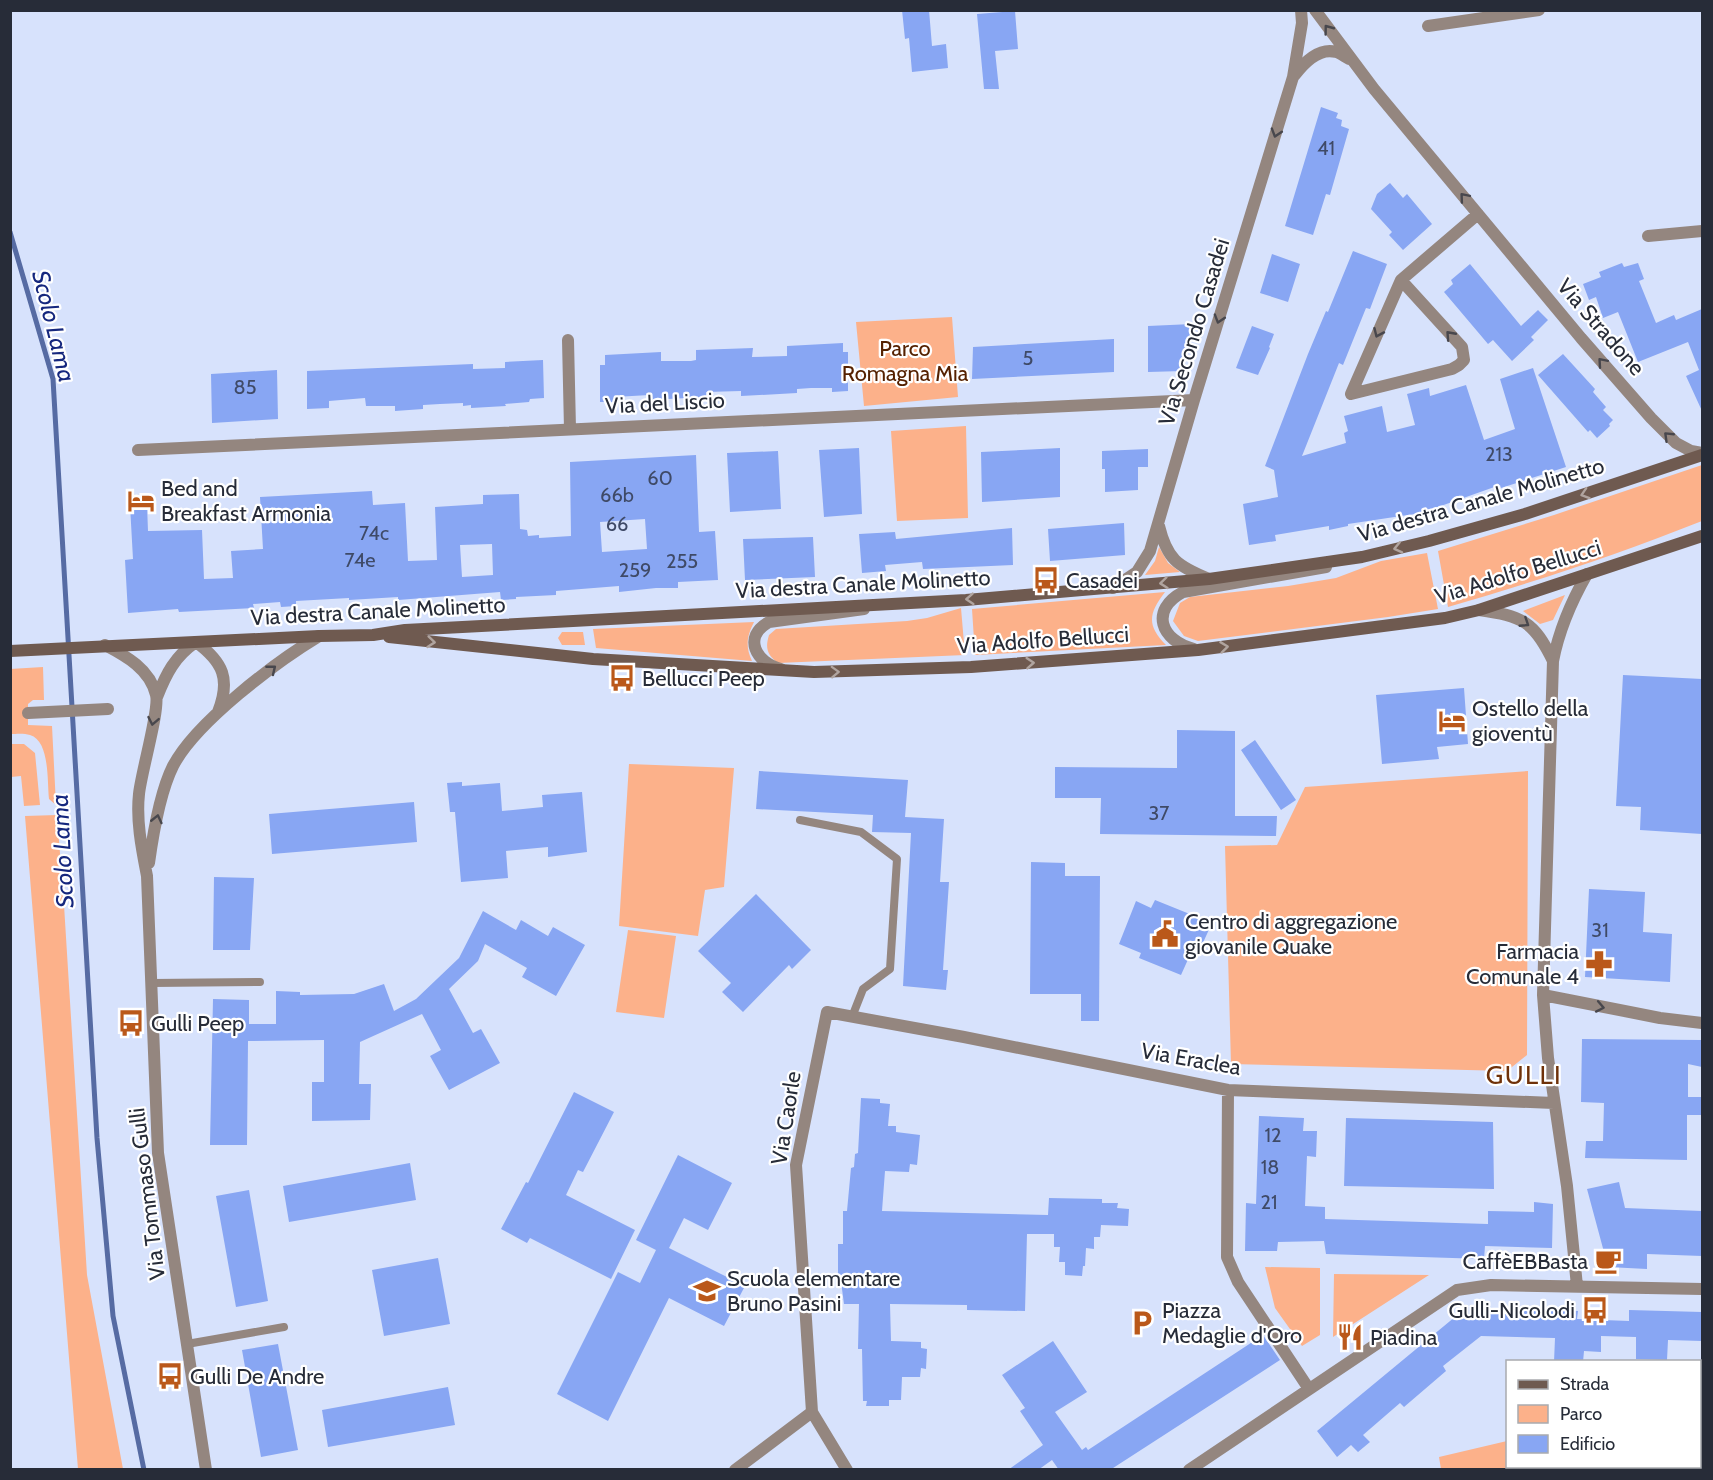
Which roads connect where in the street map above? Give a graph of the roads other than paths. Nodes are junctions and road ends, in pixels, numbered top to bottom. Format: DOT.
graph roads {
  1 [pos="1301,10"];
  2 [pos="1315,10"];
  3 [pos="1539,10"];
  4 [pos="1428,26"];
  5 [pos="1353,61"];
  6 [pos="1293,77"];
  7 [pos="1478,214"];
  8 [pos="1702,231"];
  9 [pos="1648,237"];
  10 [pos="1401,280"];
  11 [pos="568,340"];
  12 [pos="1194,400"];
  13 [pos="570,429"];
  14 [pos="138,450"];
  15 [pos="1702,454"];
  16 [pos="1158,524"];
  17 [pos="1702,536"];
  18 [pos="1362,557"];
  19 [pos="1587,574"];
  20 [pos="1209,579"];
  21 [pos="1113,588"];
  22 [pos="895,604"];
  23 [pos="1479,610"];
  24 [pos="373,635"];
  25 [pos="319,636"];
  26 [pos="196,642"];
  27 [pos="100,646"];
  28 [pos="1198,650"];
  29 [pos="10,651"];
  30 [pos="1553,661"];
  31 [pos="798,672"];
  32 [pos="157,697"];
  33 [pos="103,710"];
  34 [pos="28,713"];
  35 [pos="217,713"];
  36 [pos="801,820"];
  37 [pos="147,876"];
  38 [pos="152,982"];
  39 [pos="260,982"];
  40 [pos="1543,995"];
  41 [pos="827,1012"];
  42 [pos="852,1017"];
  43 [pos="1702,1023"];
  44 [pos="1228,1090"];
  45 [pos="1554,1103"];
  46 [pos="1577,1286"];
  47 [pos="1702,1289"];
  48 [pos="284,1327"];
  49 [pos="187,1344"];
  50 [pos="1309,1389"];
  51 [pos="812,1412"];
  52 [pos="206,1470"];
  53 [pos="735,1470"];
  54 [pos="848,1470"];
  55 [pos="1189,1470"];
  1 -- 6 [label="street, Via Secondo Casadei"];
  5 -- 2 [label="street, Via Stradone, one-way"];
  3 -- 4 [label="street"];
  5 -- 6 [label="street"];
  7 -- 5 [label="street, Via Stradone, one-way"];
  6 -- 12 [label="street, Via Secondo Casadei, one-way"];
  7 -- 10 [label="street"];
  15 -- 7 [label="street, Via Stradone, one-way"];
  8 -- 9 [label="street"];
  10 -- 10 [label="street, one-way"];
  11 -- 13 [label="street"];
  12 -- 13 [label="street, Via del Liscio"];
  12 -- 16 [label="street, Via Secondo Casadei"];
  13 -- 14 [label="street, Via del Liscio"];
  15 -- 18 [label="street, Via destra Canale Molinetto, one-way"];
  16 -- 20 [label="street"];
  16 -- 21 [label="street, Via Secondo Casadei"];
  17 -- 19 [label="street, Via Adolfo Bellucci"];
  18 -- 20 [label="street, Via destra Canale Molinetto"];
  18 -- 28 [label="street"];
  19 -- 23 [label="street, Via Adolfo Bellucci"];
  19 -- 30 [label="street"];
  20 -- 21 [label="street, Via destra Canale Molinetto, one-way"];
  21 -- 22 [label="street, Via destra Canale Molinetto, one-way"];
  22 -- 24 [label="street, Via destra Canale Molinetto"];
  22 -- 31 [label="street"];
  28 -- 23 [label="street, Via Adolfo Bellucci, one-way"];
  23 -- 30 [label="street, one-way"];
  24 -- 25 [label="street, Via destra Canale Molinetto"];
  24 -- 31 [label="street, Via Adolfo Bellucci, one-way"];
  25 -- 26 [label="street, Via destra Canale Molinetto"];
  35 -- 25 [label="street, Via Tommaso Gulli, one-way"];
  26 -- 27 [label="street, Via destra Canale Molinetto"];
  26 -- 32 [label="street, Via Tommaso Gulli"];
  26 -- 35 [label="street, Via Tommaso Gulli"];
  27 -- 29 [label="street, Via destra Canale Molinetto"];
  27 -- 32 [label="street"];
  31 -- 28 [label="street, Via Adolfo Bellucci, one-way"];
  30 -- 40 [label="street"];
  32 -- 37 [label="street, Via Tommaso Gulli, one-way"];
  33 -- 34 [label="street"];
  37 -- 35 [label="street, Via Tommaso Gulli, one-way"];
  36 -- 42 [label="lane"];
  37 -- 38 [label="street, Via Tommaso Gulli"];
  38 -- 39 [label="lane"];
  38 -- 49 [label="street, Via Tommaso Gulli"];
  40 -- 43 [label="street, one-way"];
  40 -- 45 [label="street"];
  41 -- 42 [label="street, Via Eraclea"];
  41 -- 51 [label="street, Via Caorle"];
  42 -- 44 [label="street, Via Eraclea"];
  44 -- 45 [label="street, Via Eraclea"];
  44 -- 50 [label="street"];
  45 -- 46 [label="street"];
  46 -- 47 [label="street"];
  46 -- 50 [label="street"];
  48 -- 49 [label="lane"];
  49 -- 52 [label="street, Via Tommaso Gulli"];
  50 -- 55 [label="street"];
  51 -- 53 [label="street"];
  51 -- 54 [label="street, Via Caorle"];
}
